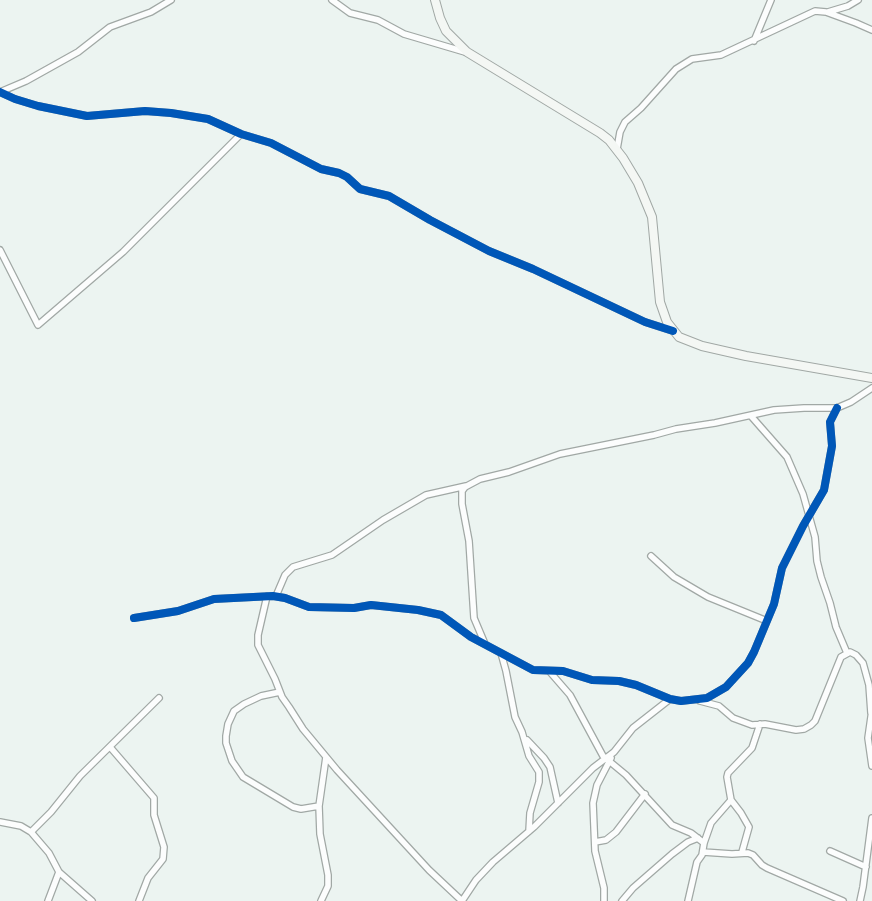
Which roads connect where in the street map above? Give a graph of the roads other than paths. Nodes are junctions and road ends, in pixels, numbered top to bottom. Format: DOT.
graph roads {
  1 [pos="171,0"];
  2 [pos="332,0"];
  3 [pos="435,0"];
  4 [pos="771,0"];
  5 [pos="858,0"];
  6 [pos="826,12"];
  7 [pos="872,30"];
  8 [pos="754,41"];
  9 [pos="467,52"];
  10 [pos="0,92"];
  11 [pos="241,134"];
  12 [pos="617,149"];
  13 [pos="0,250"];
  14 [pos="673,331"];
  15 [pos="872,378"];
  16 [pos="872,388"];
  17 [pos="838,408"];
  18 [pos="751,416"];
  19 [pos="466,486"];
  20 [pos="809,516"];
  21 [pos="651,556"];
  22 [pos="267,596"];
  23 [pos="276,596"];
  24 [pos="134,618"];
  25 [pos="768,621"];
  26 [pos="485,644"];
  27 [pos="847,653"];
  28 [pos="501,654"];
  29 [pos="550,672"];
  30 [pos="280,692"];
  31 [pos="159,698"];
  32 [pos="670,699"];
  33 [pos="693,700"];
  34 [pos="871,712"];
  35 [pos="760,724"];
  36 [pos="524,736"];
  37 [pos="110,747"];
  38 [pos="326,757"];
  39 [pos="608,760"];
  40 [pos="872,766"];
  41 [pos="645,794"];
  42 [pos="730,800"];
  43 [pos="558,803"];
  44 [pos="319,806"];
  45 [pos="872,818"];
  46 [pos="0,822"];
  47 [pos="529,831"];
  48 [pos="31,832"];
  49 [pos="698,838"];
  50 [pos="870,839"];
  51 [pos="595,842"];
  52 [pos="704,843"];
  53 [pos="830,851"];
  54 [pos="703,852"];
  55 [pos="742,852"];
  56 [pos="866,867"];
  57 [pos="59,872"];
  58 [pos="48,901"];
  59 [pos="92,901"];
  60 [pos="139,901"];
  61 [pos="320,901"];
  62 [pos="462,901"];
  63 [pos="604,901"];
  64 [pos="622,901"];
  65 [pos="688,901"];
  66 [pos="843,901"];
  67 [pos="860,901"];
  1 -- 10 [label="street"];
  2 -- 9 [label="street"];
  3 -- 9 [label="street"];
  4 -- 8 [label="street"];
  5 -- 6 [label="street"];
  6 -- 7 [label="street"];
  6 -- 8 [label="street"];
  8 -- 12 [label="street"];
  9 -- 12 [label="street"];
  10 -- 11 [label="street"];
  11 -- 13 [label="street"];
  11 -- 14 [label="street"];
  12 -- 14 [label="street"];
  14 -- 15 [label="street"];
  16 -- 17 [label="street"];
  17 -- 18 [label="street"];
  17 -- 20 [label="street"];
  18 -- 19 [label="street"];
  18 -- 20 [label="street"];
  19 -- 23 [label="street"];
  19 -- 26 [label="street"];
  20 -- 25 [label="street"];
  20 -- 27 [label="street"];
  21 -- 25 [label="street"];
  22 -- 23 [label="street"];
  22 -- 24 [label="street"];
  22 -- 30 [label="street"];
  23 -- 26 [label="street"];
  25 -- 33 [label="street"];
  26 -- 28 [label="street"];
  27 -- 34 [label="street"];
  27 -- 35 [label="street"];
  28 -- 29 [label="street"];
  28 -- 36 [label="street"];
  29 -- 32 [label="street"];
  29 -- 39 [label="street"];
  30 -- 38 [label="street"];
  30 -- 44 [label="street"];
  31 -- 37 [label="street"];
  32 -- 33 [label="street"];
  32 -- 39 [label="street"];
  33 -- 35 [label="street"];
  34 -- 40 [label="street"];
  35 -- 42 [label="street"];
  36 -- 43 [label="street"];
  36 -- 47 [label="street"];
  37 -- 48 [label="street"];
  37 -- 60 [label="street"];
  38 -- 44 [label="street"];
  38 -- 62 [label="street"];
  39 -- 41 [label="street"];
  39 -- 43 [label="street"];
  39 -- 51 [label="street"];
  41 -- 49 [label="street"];
  41 -- 51 [label="street"];
  42 -- 52 [label="street"];
  42 -- 55 [label="street"];
  43 -- 47 [label="street"];
  44 -- 61 [label="street"];
  45 -- 50 [label="street"];
  46 -- 48 [label="street"];
  47 -- 62 [label="street"];
  48 -- 57 [label="street"];
  49 -- 52 [label="street"];
  49 -- 64 [label="street"];
  50 -- 56 [label="street"];
  51 -- 63 [label="street"];
  52 -- 54 [label="street"];
  53 -- 56 [label="street"];
  54 -- 55 [label="street"];
  54 -- 65 [label="street"];
  55 -- 66 [label="street"];
  56 -- 67 [label="street"];
  57 -- 58 [label="street"];
  57 -- 59 [label="street"];
}
